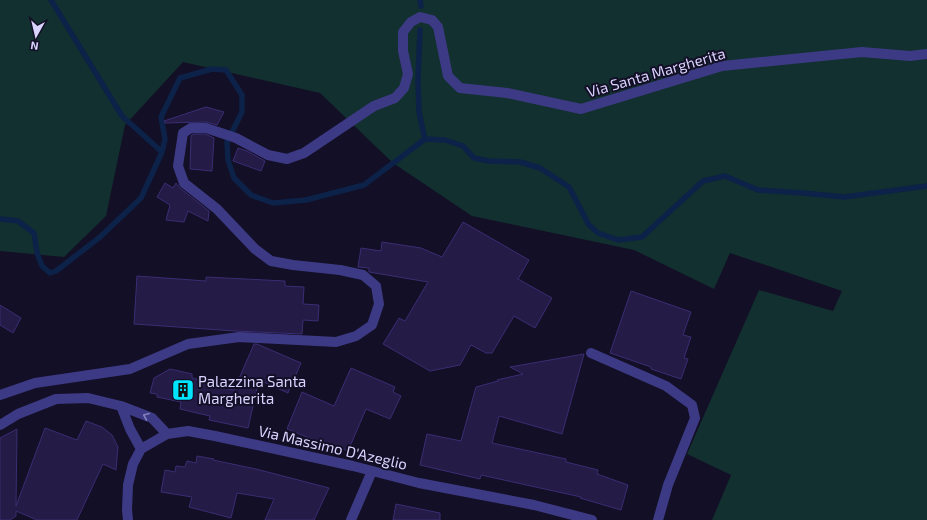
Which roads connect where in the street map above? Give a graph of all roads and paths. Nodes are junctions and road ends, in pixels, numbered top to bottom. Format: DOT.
graph roads {
  1 [pos="927,54"];
  2 [pos="591,353"];
  3 [pos="0,395"];
  4 [pos="121,406"];
  5 [pos="0,425"];
  6 [pos="166,434"];
  7 [pos="141,449"];
  8 [pos="372,471"];
  9 [pos="128,520"];
  10 [pos="351,520"];
  11 [pos="592,520"];
  12 [pos="658,520"];
  1 -- 3 [label="street, Via Santa Margherita"];
  2 -- 12 [label="street"];
  4 -- 5 [label="street"];
  6 -- 4 [label="street, one-way"];
  4 -- 7 [label="street"];
  6 -- 7 [label="street, Via Massimo D'Azeglio"];
  6 -- 8 [label="street, Via Massimo D'Azeglio"];
  7 -- 9 [label="street"];
  8 -- 10 [label="street"];
  8 -- 11 [label="street, Via Massimo D'Azeglio"];
}
